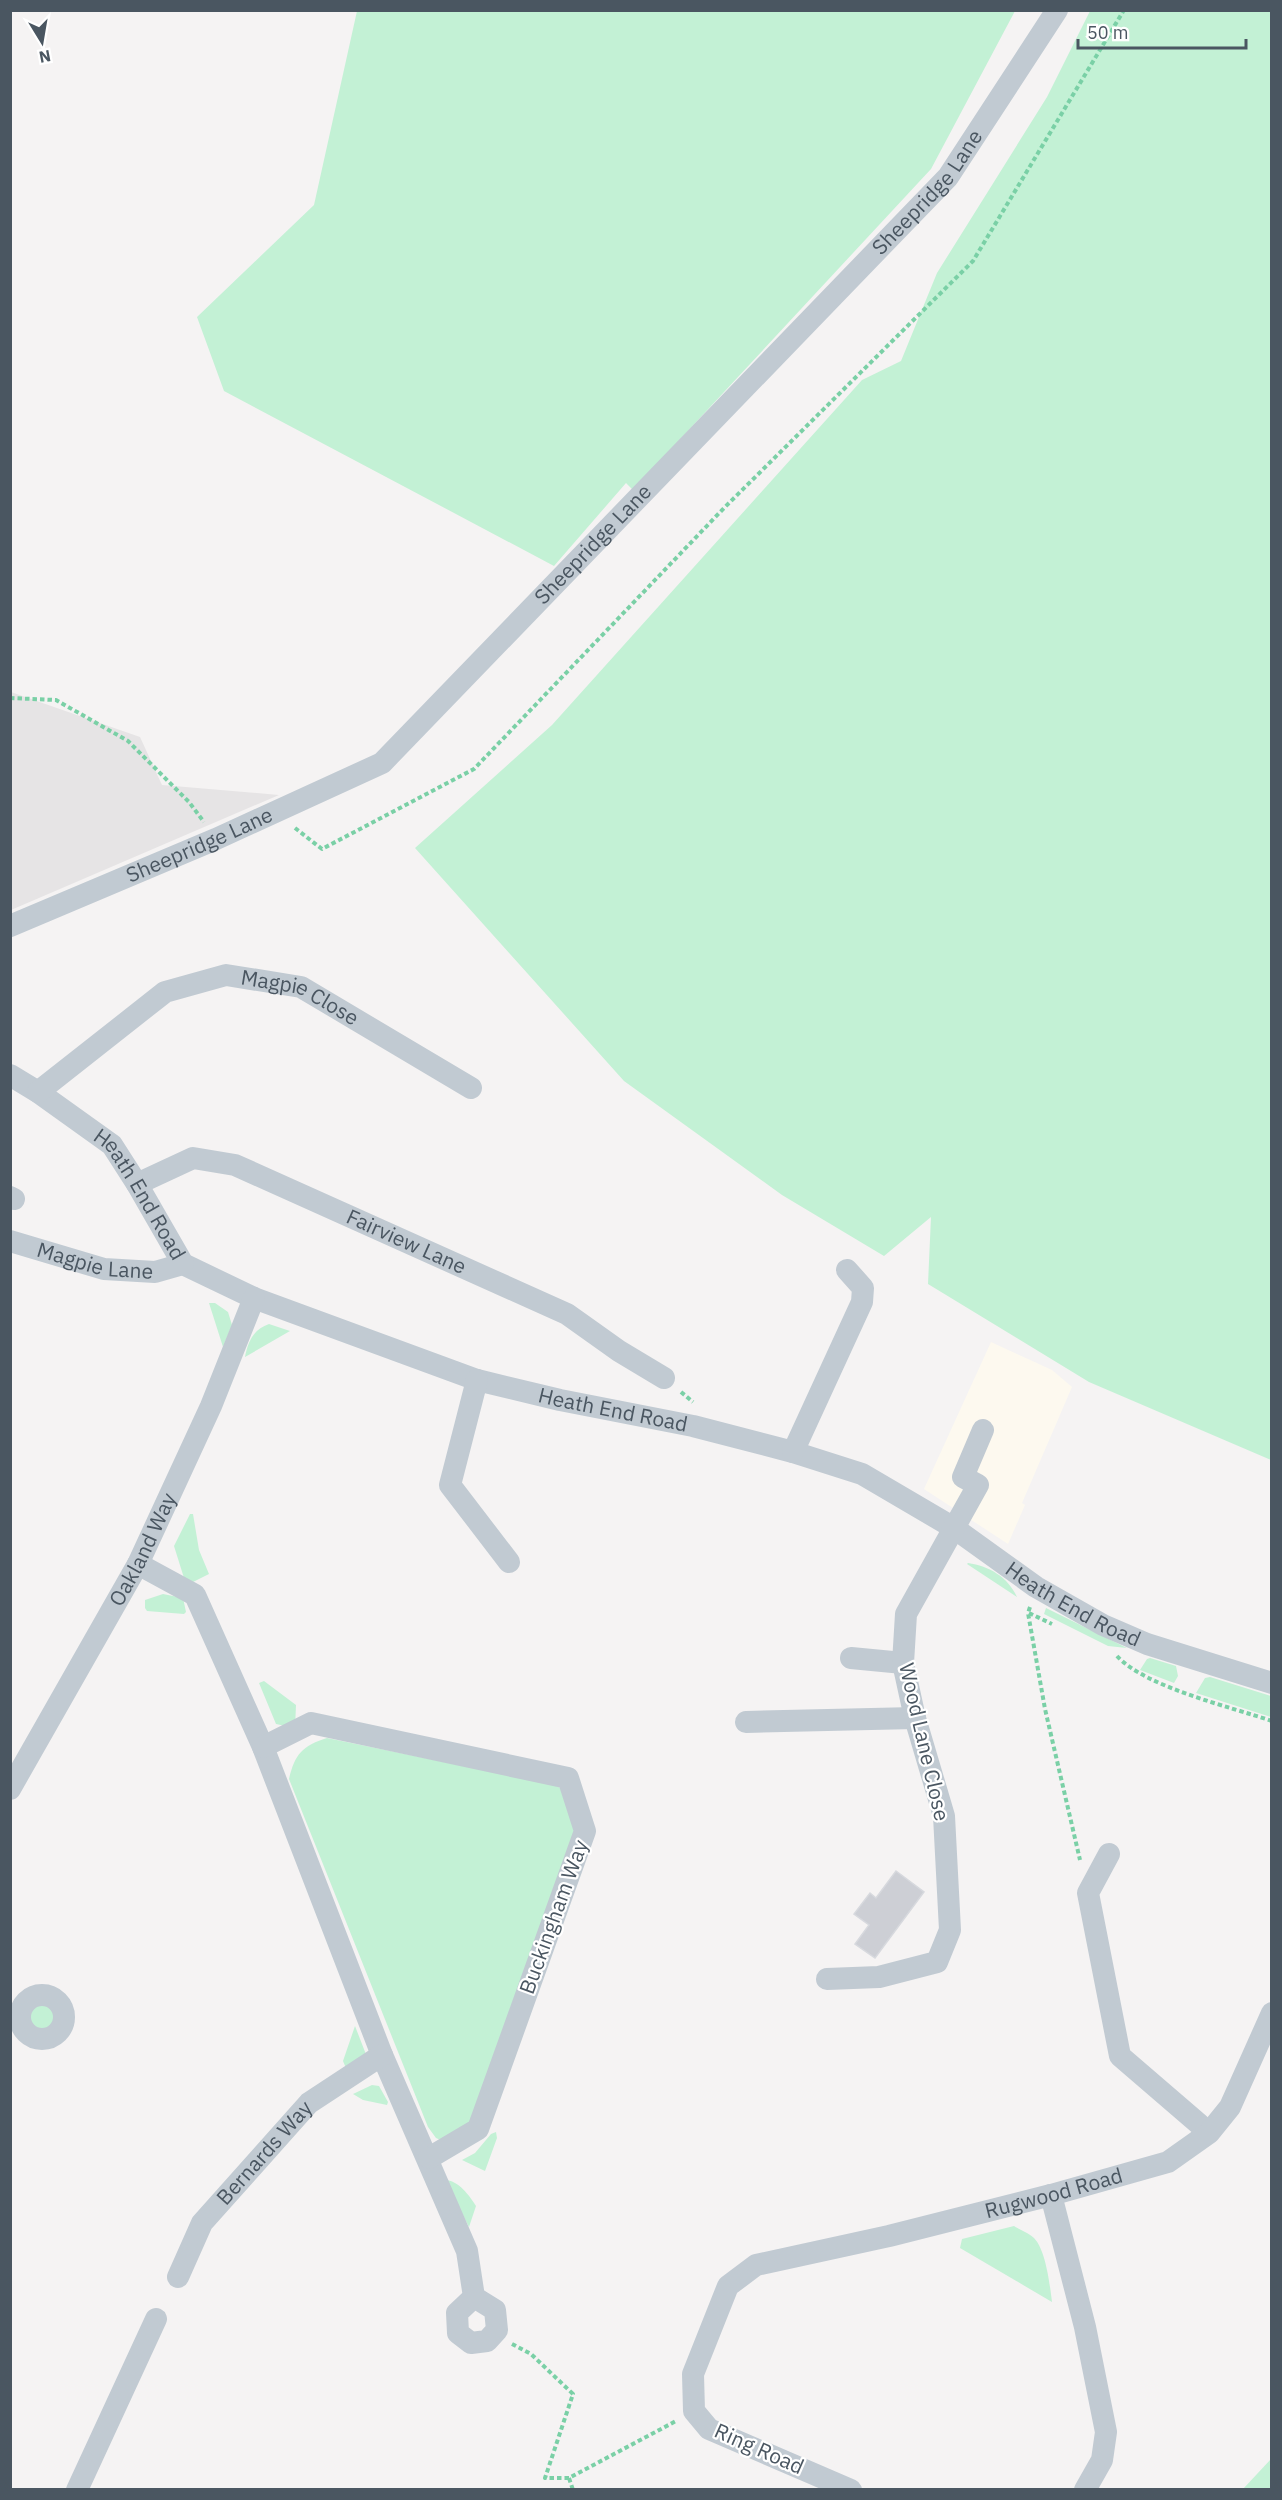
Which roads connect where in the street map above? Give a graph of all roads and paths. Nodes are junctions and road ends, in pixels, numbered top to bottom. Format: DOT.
graph roads {
  1 [pos="1057,10"];
  2 [pos="1124,10"];
  3 [pos="10,698"];
  4 [pos="276,812"];
  5 [pos="216,839"];
  6 [pos="10,926"];
  7 [pos="10,1075"];
  8 [pos="471,1088"];
  9 [pos="38,1092"];
  10 [pos="137,1184"];
  11 [pos="10,1241"];
  12 [pos="183,1264"];
  13 [pos="847,1270"];
  14 [pos="254,1298"];
  15 [pos="664,1378"];
  16 [pos="477,1380"];
  17 [pos="983,1430"];
  18 [pos="793,1452"];
  19 [pos="954,1528"];
  20 [pos="509,1562"];
  21 [pos="138,1564"];
  22 [pos="1060,1628"];
  23 [pos="1114,1653"];
  24 [pos="850,1658"];
  25 [pos="903,1663"];
  26 [pos="1272,1683"];
  27 [pos="915,1718"];
  28 [pos="1272,1721"];
  29 [pos="746,1722"];
  30 [pos="263,1747"];
  31 [pos="10,1789"];
  32 [pos="1109,1854"];
  33 [pos="1088,1893"];
  34 [pos="827,1978"];
  35 [pos="1272,2013"];
  36 [pos="382,2055"];
  37 [pos="1199,2124"];
  38 [pos="429,2158"];
  39 [pos="1052,2195"];
  40 [pos="756,2265"];
  41 [pos="178,2277"];
  42 [pos="474,2297"];
  43 [pos="156,2319"];
  44 [pos="493,2334"];
  45 [pos="677,2421"];
  46 [pos="569,2478"];
  47 [pos="77,2490"];
  48 [pos="573,2490"];
  49 [pos="851,2490"];
  50 [pos="1085,2490"];
  1 -- 4 [label="street, Sheepridge Lane"];
  2 -- 4 [label="path"];
  3 -- 5 [label="path"];
  4 -- 5 [label="street, Sheepridge Lane"];
  5 -- 6 [label="street, Sheepridge Lane"];
  7 -- 9 [label="street, Heath End Road"];
  8 -- 9 [label="street, Magpie Close"];
  9 -- 10 [label="street, Heath End Road"];
  10 -- 12 [label="street, Heath End Road"];
  10 -- 15 [label="street, Fairview Lane"];
  11 -- 12 [label="street, Magpie Lane"];
  12 -- 14 [label="street, Heath End Road"];
  13 -- 18 [label="street"];
  14 -- 16 [label="street, Heath End Road"];
  14 -- 21 [label="street, Oakland Way"];
  16 -- 18 [label="street, Heath End Road"];
  16 -- 20 [label="street"];
  17 -- 19 [label="street, Wood Lane Close"];
  18 -- 19 [label="street, Heath End Road"];
  19 -- 25 [label="street, Wood Lane Close"];
  19 -- 26 [label="street, Heath End Road"];
  21 -- 30 [label="street"];
  21 -- 31 [label="street, Oakland Way"];
  22 -- 33 [label="path"];
  23 -- 28 [label="path"];
  24 -- 25 [label="street"];
  25 -- 27 [label="street, Wood Lane Close"];
  27 -- 29 [label="street"];
  27 -- 34 [label="street, Wood Lane Close"];
  30 -- 36 [label="street"];
  30 -- 38 [label="street, Buckingham Way"];
  32 -- 33 [label="street"];
  33 -- 37 [label="street"];
  35 -- 39 [label="street, Rugwood Road"];
  36 -- 38 [label="street"];
  36 -- 41 [label="street, Bernards Way"];
  38 -- 42 [label="street"];
  39 -- 40 [label="street, Rugwood Road"];
  39 -- 50 [label="street"];
  40 -- 49 [label="street, Ring Road"];
  42 -- 44 [label="street"];
  42 -- 44 [label="street"];
  43 -- 47 [label="street"];
  44 -- 46 [label="path"];
  45 -- 46 [label="path"];
  46 -- 48 [label="path"];
}
